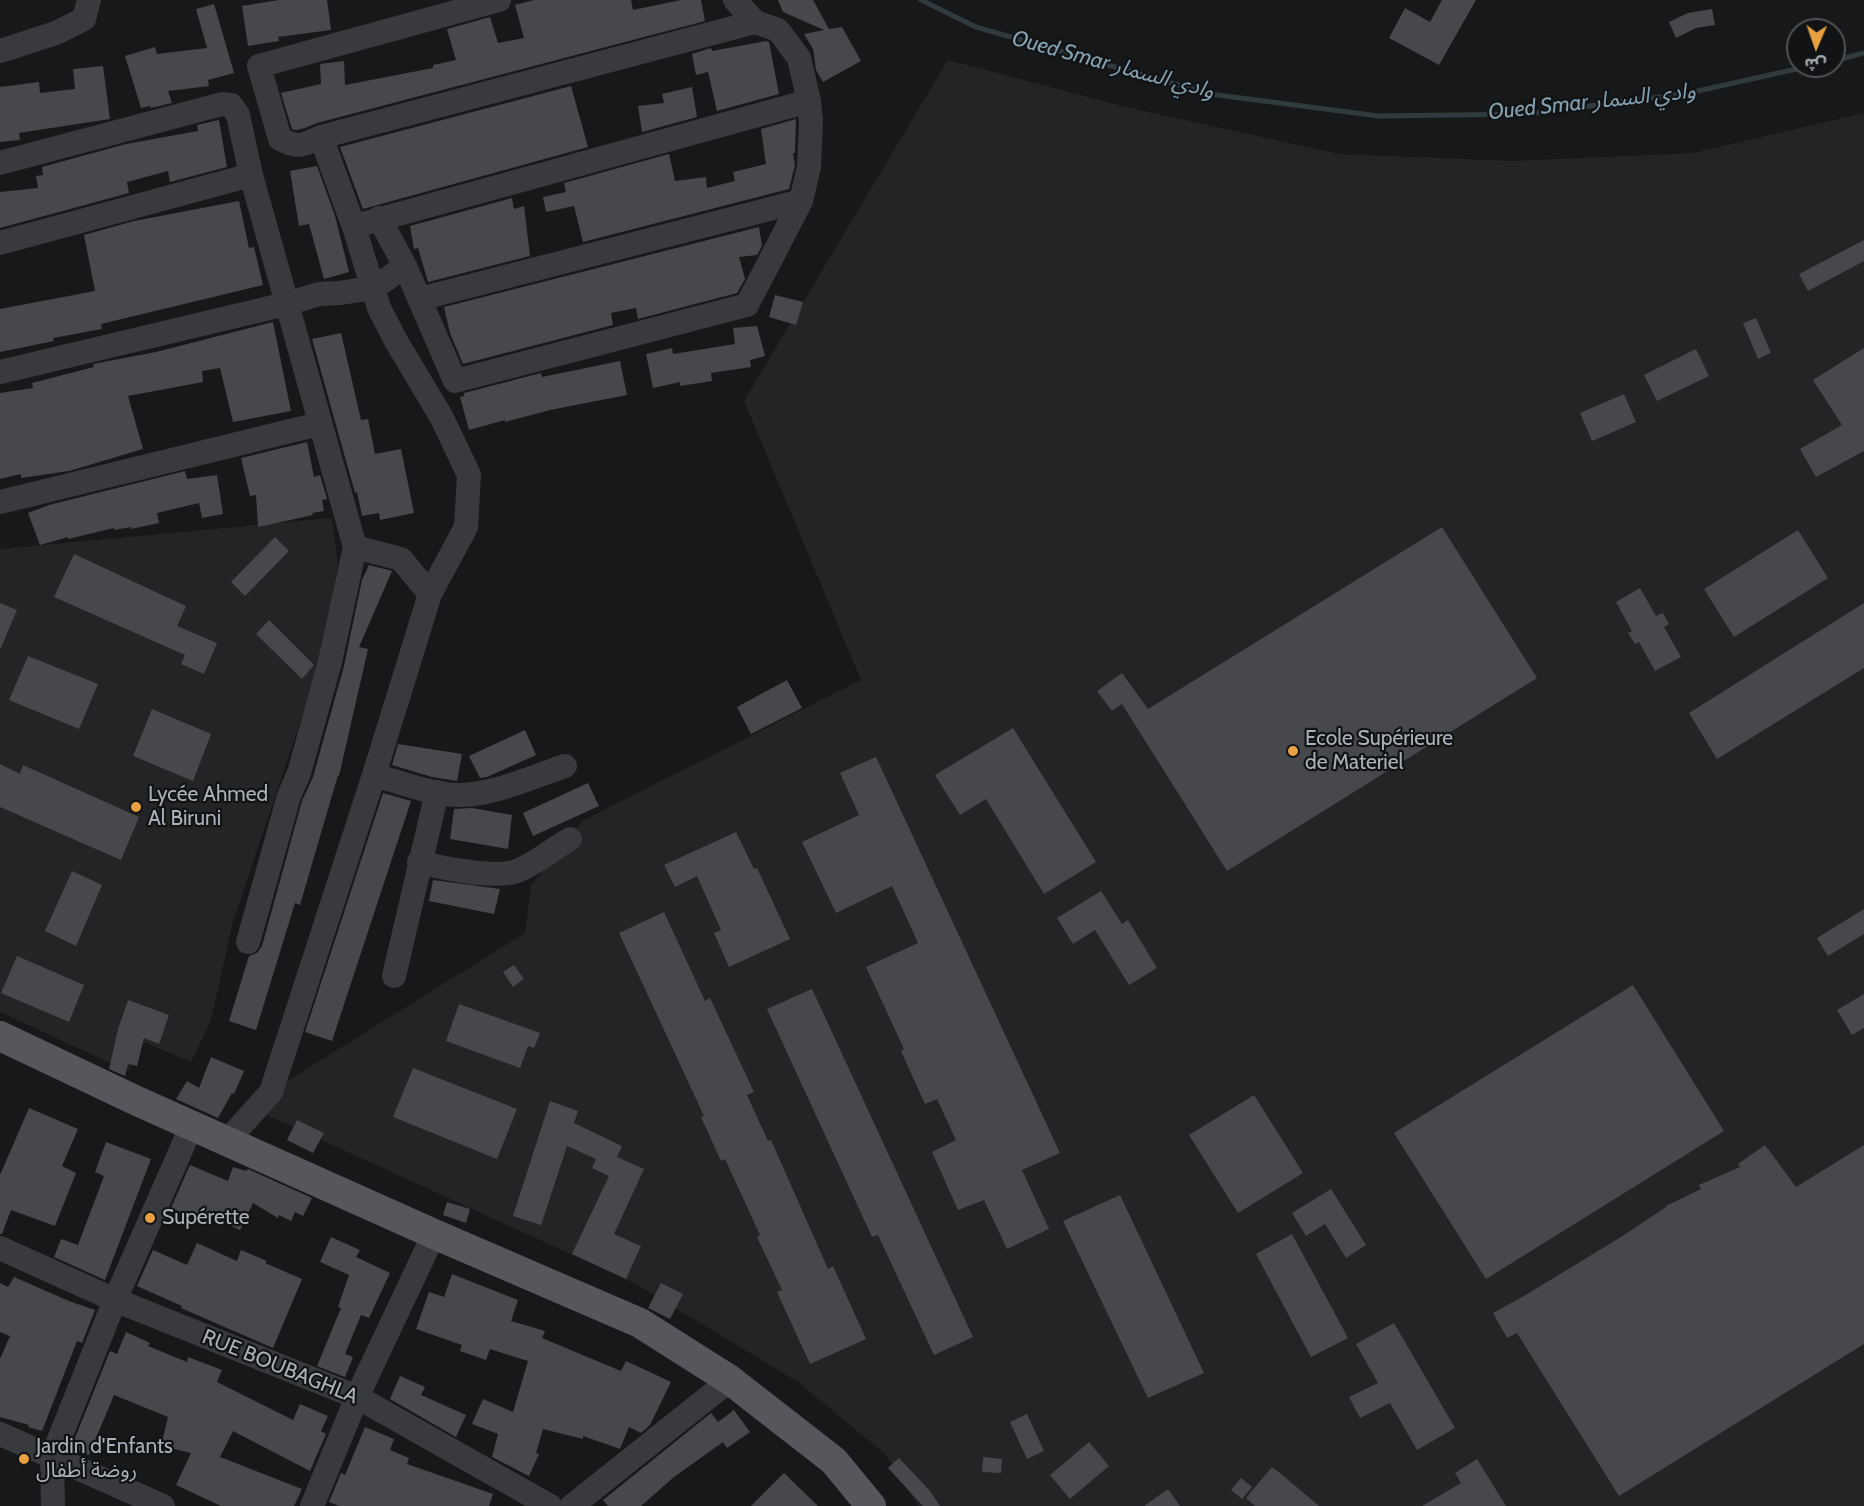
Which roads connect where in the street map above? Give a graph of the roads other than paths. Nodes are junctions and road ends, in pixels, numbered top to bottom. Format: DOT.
graph roads {
  1 [pos="89,0"];
  2 [pos="499,0"];
  3 [pos="735,0"];
  4 [pos="756,22"];
  5 [pos="0,51"];
  6 [pos="809,101"];
  7 [pos="321,137"];
  8 [pos="0,163"];
  9 [pos="251,175"];
  10 [pos="801,201"];
  11 [pos="379,218"];
  12 [pos="354,227"];
  13 [pos="0,243"];
  14 [pos="405,266"];
  15 [pos="374,288"];
  16 [pos="419,299"];
  17 [pos="286,304"];
  18 [pos="0,372"];
  19 [pos="319,424"];
  20 [pos="0,502"];
  21 [pos="354,547"];
  22 [pos="430,594"];
  23 [pos="565,766"];
  24 [pos="374,775"];
  25 [pos="437,792"];
  26 [pos="570,839"];
  27 [pos="419,862"];
  28 [pos="248,942"];
  29 [pos="394,976"];
  30 [pos="0,1036"];
  31 [pos="192,1125"];
  32 [pos="227,1142"];
  33 [pos="434,1234"];
  34 [pos="0,1248"];
  35 [pos="115,1300"];
  36 [pos="730,1380"];
  37 [pos="357,1396"];
  38 [pos="0,1434"];
  39 [pos="52,1457"];
  40 [pos="53,1506"];
  41 [pos="163,1506"];
  42 [pos="312,1506"];
  43 [pos="550,1506"];
  44 [pos="572,1506"];
  45 [pos="871,1506"];
  1 -- 5 [label="street"];
  2 -- 7 [label="street"];
  3 -- 4 [label="street"];
  4 -- 6 [label="street"];
  4 -- 7 [label="street"];
  6 -- 10 [label="street"];
  6 -- 11 [label="street"];
  7 -- 12 [label="street"];
  8 -- 9 [label="street"];
  9 -- 13 [label="street"];
  9 -- 17 [label="street"];
  10 -- 16 [label="street"];
  10 -- 16 [label="street"];
  11 -- 12 [label="street"];
  11 -- 14 [label="street"];
  12 -- 15 [label="street"];
  14 -- 15 [label="street"];
  14 -- 16 [label="street"];
  15 -- 17 [label="street"];
  15 -- 22 [label="street"];
  17 -- 18 [label="street"];
  17 -- 19 [label="street"];
  19 -- 20 [label="street"];
  19 -- 21 [label="street"];
  21 -- 22 [label="street"];
  21 -- 28 [label="street"];
  22 -- 24 [label="street"];
  23 -- 25 [label="street"];
  24 -- 25 [label="street"];
  24 -- 32 [label="street"];
  25 -- 27 [label="street"];
  26 -- 27 [label="street"];
  27 -- 29 [label="street"];
  30 -- 31 [label="main road"];
  31 -- 32 [label="main road"];
  31 -- 35 [label="street"];
  32 -- 33 [label="main road"];
  33 -- 36 [label="main road"];
  33 -- 37 [label="street"];
  34 -- 35 [label="street, RUE BOUBAGHLA"];
  35 -- 37 [label="street, RUE BOUBAGHLA"];
  35 -- 39 [label="street"];
  36 -- 44 [label="street"];
  36 -- 45 [label="main road"];
  37 -- 42 [label="street"];
  37 -- 43 [label="street, RUE BOUBAGHLA"];
  38 -- 39 [label="street"];
  39 -- 40 [label="street"];
  39 -- 41 [label="street"];
}
